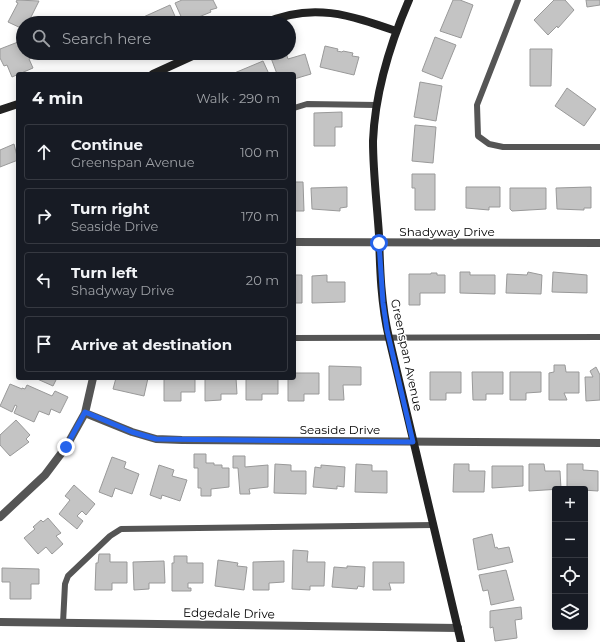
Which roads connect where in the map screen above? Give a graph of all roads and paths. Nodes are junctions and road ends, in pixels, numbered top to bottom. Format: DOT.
graph roads {
  1 [pos="409,0"];
  2 [pos="518,0"];
  3 [pos="284,16"];
  4 [pos="396,31"];
  5 [pos="184,60"];
  6 [pos="157,72"];
  7 [pos="16,105"];
  8 [pos="377,105"];
  9 [pos="296,107"];
  10 [pos="0,110"];
  11 [pos="600,147"];
  12 [pos="296,242"];
  13 [pos="379,243"];
  14 [pos="600,243"];
  15 [pos="600,337"];
  16 [pos="296,338"];
  17 [pos="389,338"];
  18 [pos="93,380"];
  19 [pos="85,412"];
  20 [pos="413,442"];
  21 [pos="600,442"];
  22 [pos="0,517"];
  23 [pos="434,525"];
  24 [pos="0,622"];
  25 [pos="63,623"];
  26 [pos="458,628"];
  27 [pos="461,642"];
  1 -- 4 [label="street, Greenspan Avenue"];
  2 -- 11 [label="lane"];
  3 -- 4 [label="street"];
  4 -- 8 [label="street, Greenspan Avenue"];
  5 -- 6 [label="street"];
  7 -- 10 [label="street"];
  8 -- 9 [label="lane"];
  8 -- 13 [label="street, Greenspan Avenue"];
  12 -- 13 [label="street, Shadyway Drive"];
  13 -- 14 [label="street, Shadyway Drive"];
  13 -- 17 [label="street, Greenspan Avenue"];
  15 -- 17 [label="lane"];
  16 -- 17 [label="lane"];
  17 -- 20 [label="street, Greenspan Avenue"];
  18 -- 19 [label="street"];
  19 -- 20 [label="street, Seaside Drive"];
  19 -- 22 [label="street"];
  20 -- 21 [label="street, Seaside Drive"];
  20 -- 23 [label="street, Greenspan Avenue"];
  23 -- 25 [label="lane"];
  23 -- 26 [label="street, Greenspan Avenue"];
  24 -- 25 [label="street, Edgedale Drive"];
  25 -- 26 [label="street, Edgedale Drive"];
  26 -- 27 [label="street, Greenspan Avenue"];
}
